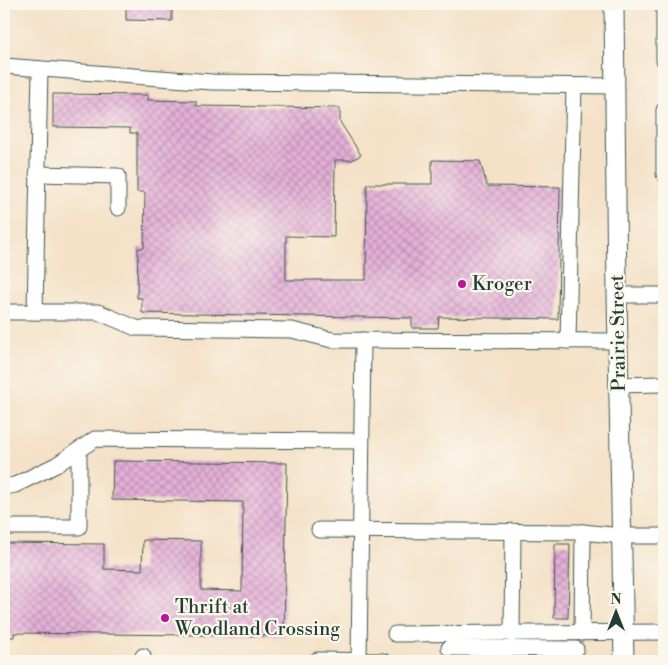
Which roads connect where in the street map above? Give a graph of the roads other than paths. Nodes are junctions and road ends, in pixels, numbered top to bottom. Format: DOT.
graph roads {
  1 [pos="614,4"];
  2 [pos="664,4"];
  3 [pos="664,60"];
  4 [pos="4,66"];
  5 [pos="40,69"];
  6 [pos="574,86"];
  7 [pos="616,86"];
  8 [pos="664,110"];
  9 [pos="37,174"];
  10 [pos="664,174"];
  11 [pos="118,208"];
  12 [pos="617,295"];
  13 [pos="660,295"];
  14 [pos="4,312"];
  15 [pos="35,312"];
  16 [pos="363,340"];
  17 [pos="568,341"];
  18 [pos="618,341"];
  19 [pos="660,384"];
  20 [pos="618,385"];
  21 [pos="361,442"];
  22 [pos="79,450"];
  23 [pos="4,487"];
  24 [pos="4,527"];
  25 [pos="320,530"];
  26 [pos="360,530"];
  27 [pos="512,531"];
  28 [pos="582,532"];
  29 [pos="621,536"];
  30 [pos="664,536"];
  31 [pos="664,632"];
  32 [pos="582,633"];
  33 [pos="624,633"];
  34 [pos="395,634"];
  35 [pos="512,634"];
  36 [pos="449,648"];
  37 [pos="576,649"];
  38 [pos="317,660"];
  39 [pos="359,661"];
  40 [pos="383,661"];
  41 [pos="624,661"];
  1 -- 7 [label="main road, Prairie Street"];
  2 -- 3 [label="lane"];
  4 -- 5 [label="lane"];
  5 -- 6 [label="lane"];
  5 -- 9 [label="lane"];
  6 -- 7 [label="lane"];
  6 -- 17 [label="lane"];
  7 -- 12 [label="main road, Prairie Street"];
  8 -- 10 [label="lane"];
  9 -- 11 [label="lane"];
  9 -- 15 [label="lane"];
  12 -- 13 [label="lane"];
  12 -- 18 [label="main road, Prairie Street"];
  14 -- 15 [label="lane"];
  15 -- 16 [label="lane"];
  16 -- 17 [label="lane"];
  16 -- 21 [label="lane"];
  17 -- 18 [label="lane"];
  18 -- 20 [label="main road, Prairie Street"];
  19 -- 20 [label="lane"];
  20 -- 29 [label="main road, Prairie Street"];
  21 -- 22 [label="lane"];
  21 -- 26 [label="lane"];
  22 -- 23 [label="lane"];
  22 -- 24 [label="lane"];
  25 -- 26 [label="lane"];
  26 -- 27 [label="lane"];
  26 -- 39 [label="lane"];
  27 -- 28 [label="lane"];
  27 -- 35 [label="lane"];
  28 -- 29 [label="lane"];
  28 -- 32 [label="lane"];
  29 -- 30 [label="lane"];
  29 -- 33 [label="main road, Prairie Street"];
  31 -- 33 [label="lane"];
  32 -- 33 [label="lane"];
  32 -- 35 [label="lane"];
  33 -- 41 [label="main road, Prairie Street"];
  34 -- 36 [label="lane"];
  35 -- 36 [label="lane"];
  36 -- 37 [label="lane"];
  38 -- 39 [label="lane"];
  39 -- 40 [label="lane"];
}
